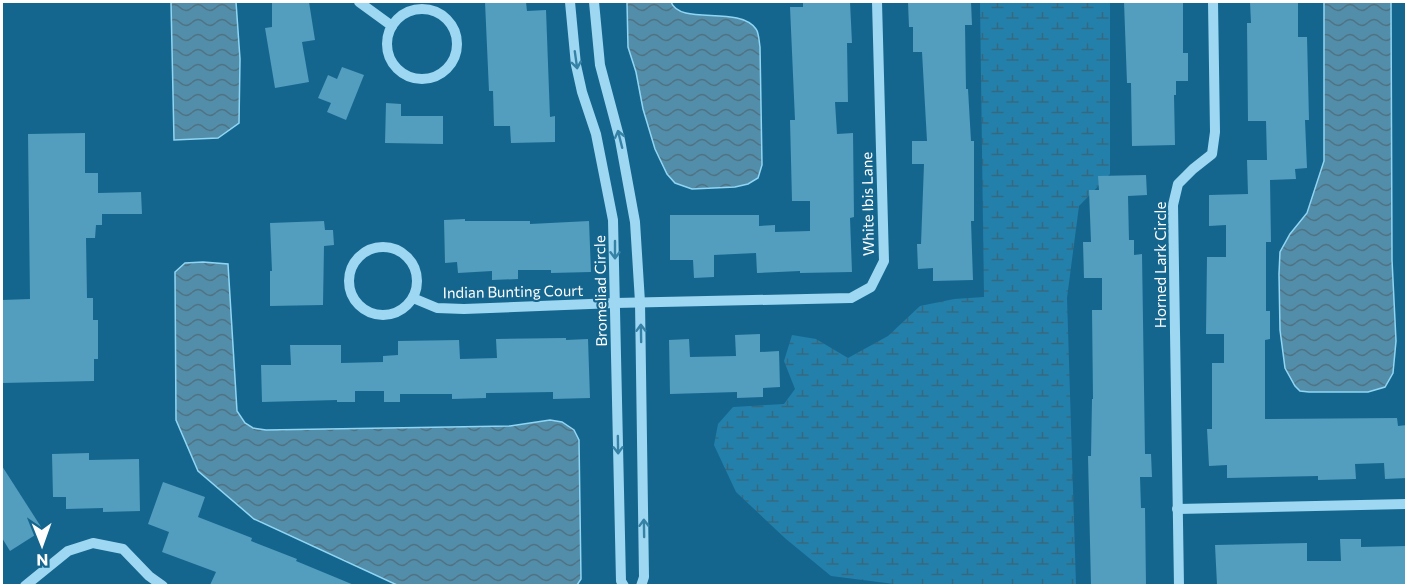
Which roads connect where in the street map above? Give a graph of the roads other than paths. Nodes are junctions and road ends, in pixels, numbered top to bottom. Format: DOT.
graph roads {
  1 [pos="360,2"];
  2 [pos="570,2"];
  3 [pos="594,2"];
  4 [pos="877,2"];
  5 [pos="1213,2"];
  6 [pos="392,26"];
  7 [pos="413,298"];
  8 [pos="640,302"];
  9 [pos="615,303"];
  10 [pos="1407,504"];
  11 [pos="1177,509"];
  12 [pos="25,585"];
  13 [pos="163,585"];
  14 [pos="624,585"];
  15 [pos="641,585"];
  16 [pos="1179,585"];
  1 -- 6 [label="street"];
  2 -- 9 [label="street, Bromeliad Circle, one-way"];
  8 -- 3 [label="street, one-way"];
  4 -- 8 [label="street, White Ibis Lane"];
  5 -- 11 [label="street, Horned Lark Circle"];
  6 -- 6 [label="street"];
  7 -- 7 [label="street"];
  7 -- 9 [label="street, Indian Bunting Court"];
  8 -- 9 [label="street, White Ibis Lane"];
  15 -- 8 [label="street, one-way"];
  9 -- 14 [label="street, Bromeliad Circle, one-way"];
  10 -- 11 [label="street"];
  11 -- 16 [label="street, Horned Lark Circle"];
  12 -- 13 [label="street"];
}
